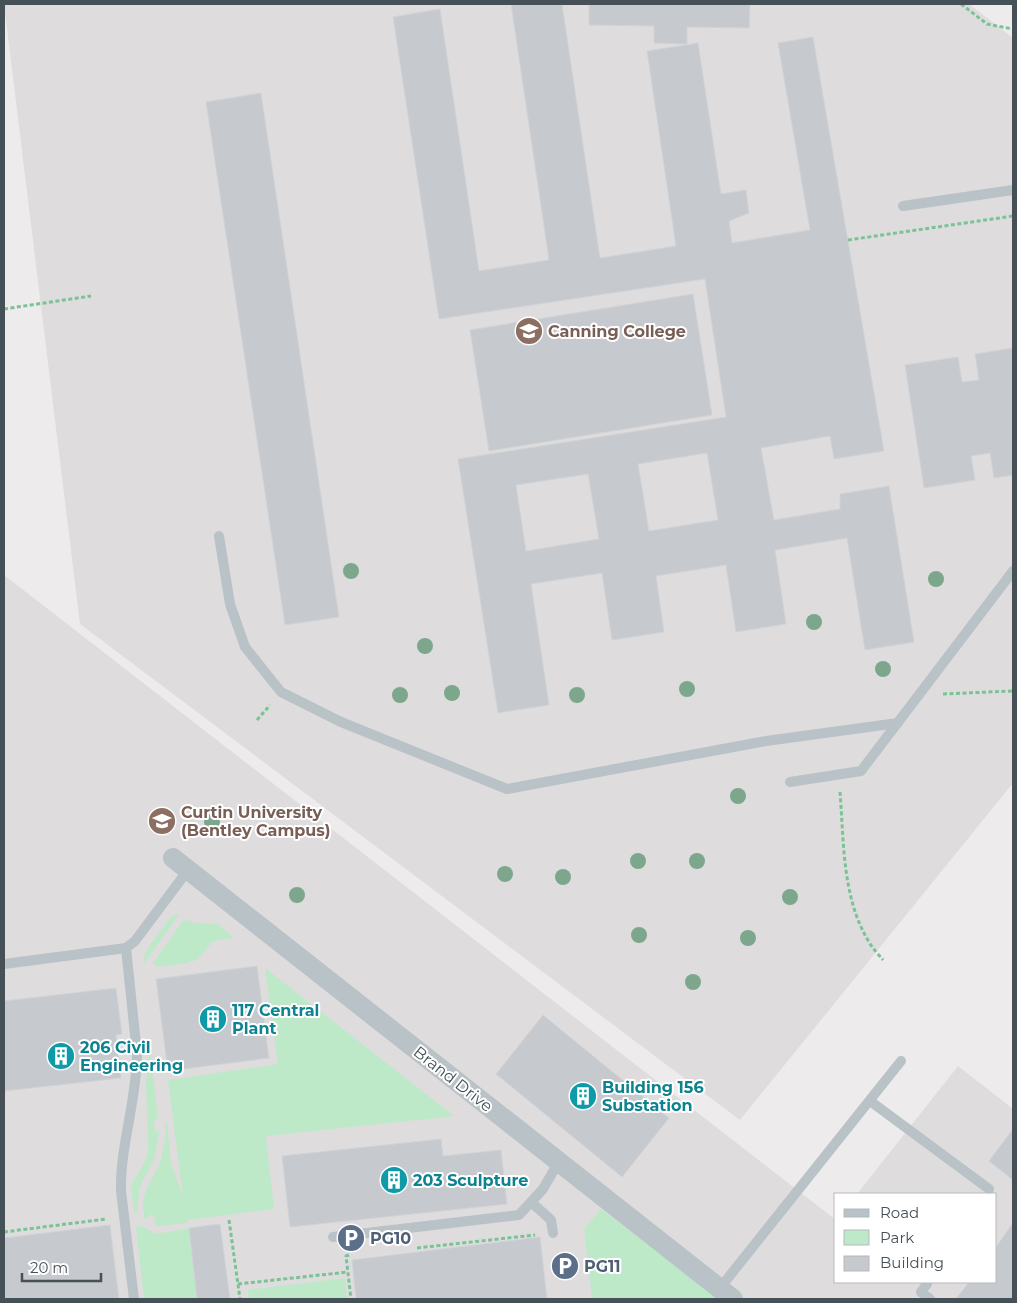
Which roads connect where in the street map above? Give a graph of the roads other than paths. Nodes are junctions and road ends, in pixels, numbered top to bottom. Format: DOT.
graph roads {
  1 [pos="1013,190"];
  2 [pos="903,206"];
  3 [pos="219,536"];
  4 [pos="1013,571"];
  5 [pos="898,723"];
  6 [pos="790,782"];
  7 [pos="181,864"];
  8 [pos="126,948"];
  9 [pos="4,964"];
  10 [pos="901,1061"];
  11 [pos="870,1101"];
  12 [pos="558,1163"];
  13 [pos="989,1189"];
  14 [pos="531,1202"];
  15 [pos="553,1233"];
  16 [pos="333,1237"];
  17 [pos="927,1284"];
  18 [pos="726,1294"];
  19 [pos="134,1299"];
  20 [pos="930,1299"];
  1 -- 2 [label="lane"];
  3 -- 5 [label="lane"];
  4 -- 5 [label="lane"];
  5 -- 6 [label="lane"];
  7 -- 8 [label="lane"];
  7 -- 12 [label="street, Brand Drive"];
  8 -- 9 [label="lane"];
  8 -- 19 [label="lane"];
  10 -- 11 [label="lane"];
  11 -- 13 [label="lane"];
  11 -- 18 [label="lane"];
  12 -- 14 [label="lane"];
  12 -- 18 [label="street, Brand Drive"];
  14 -- 15 [label="lane"];
  14 -- 16 [label="lane"];
  17 -- 20 [label="lane"];
}
